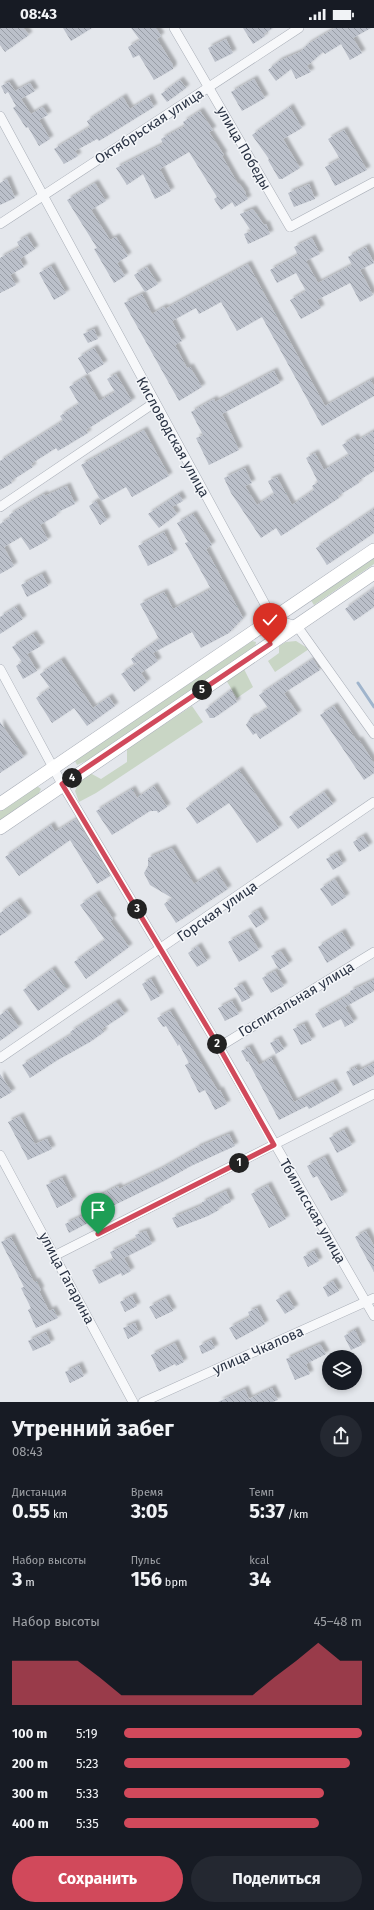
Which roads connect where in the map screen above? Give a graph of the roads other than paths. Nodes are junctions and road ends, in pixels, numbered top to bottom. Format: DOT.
graph roads {
  1 [pos="174,28"];
  2 [pos="299,28"];
  3 [pos="208,86"];
  4 [pos="0,116"];
  5 [pos="374,182"];
  6 [pos="44,195"];
  7 [pos="0,224"];
  8 [pos="154,403"];
  9 [pos="0,507"];
  10 [pos="374,550"];
  11 [pos="374,573"];
  12 [pos="273,619"];
  13 [pos="297,626"];
  14 [pos="0,669"];
  15 [pos="374,734"];
  16 [pos="54,768"];
  17 [pos="62,784"];
  18 [pos="374,802"];
  19 [pos="0,804"];
  20 [pos="0,828"];
  21 [pos="161,950"];
  22 [pos="374,952"];
  23 [pos="219,1047"];
  24 [pos="0,1058"];
  25 [pos="374,1094"];
  26 [pos="274,1145"];
  27 [pos="0,1155"];
  28 [pos="54,1256"];
  29 [pos="370,1300"];
  30 [pos="374,1316"];
  31 [pos="133,1402"];
  32 [pos="143,1402"];
  1 -- 3 [label="street, улица Победы"];
  2 -- 3 [label="street, Октябрьская улица"];
  3 -- 5 [label="street, улица Победы"];
  3 -- 6 [label="street, Октябрьская улица"];
  4 -- 6 [label="street, Кисловодская улица"];
  6 -- 7 [label="street, Октябрьская улица"];
  6 -- 8 [label="street, Кисловодская улица"];
  8 -- 9 [label="street"];
  8 -- 12 [label="street, Кисловодская улица"];
  10 -- 12 [label="main road"];
  11 -- 13 [label="main road"];
  12 -- 13 [label="street"];
  12 -- 16 [label="main road"];
  13 -- 15 [label="street"];
  13 -- 17 [label="main road"];
  14 -- 16 [label="street, Тбилисская улица"];
  16 -- 17 [label="street, Тбилисская улица"];
  16 -- 19 [label="main road"];
  17 -- 20 [label="main road"];
  17 -- 21 [label="street, Тбилисская улица"];
  18 -- 21 [label="street, Горская улица"];
  21 -- 23 [label="street, Тбилисская улица"];
  21 -- 24 [label="street, Горская улица"];
  22 -- 23 [label="street, Госпитальная улица"];
  23 -- 26 [label="street, Тбилисская улица"];
  25 -- 26 [label="street"];
  26 -- 28 [label="street"];
  26 -- 29 [label="street, Тбилисская улица"];
  27 -- 28 [label="street, улица Гагарина"];
  28 -- 31 [label="street, улица Гагарина"];
  29 -- 30 [label="street, Тбилисская улица"];
  29 -- 32 [label="street, улица Чкалова"];
}
